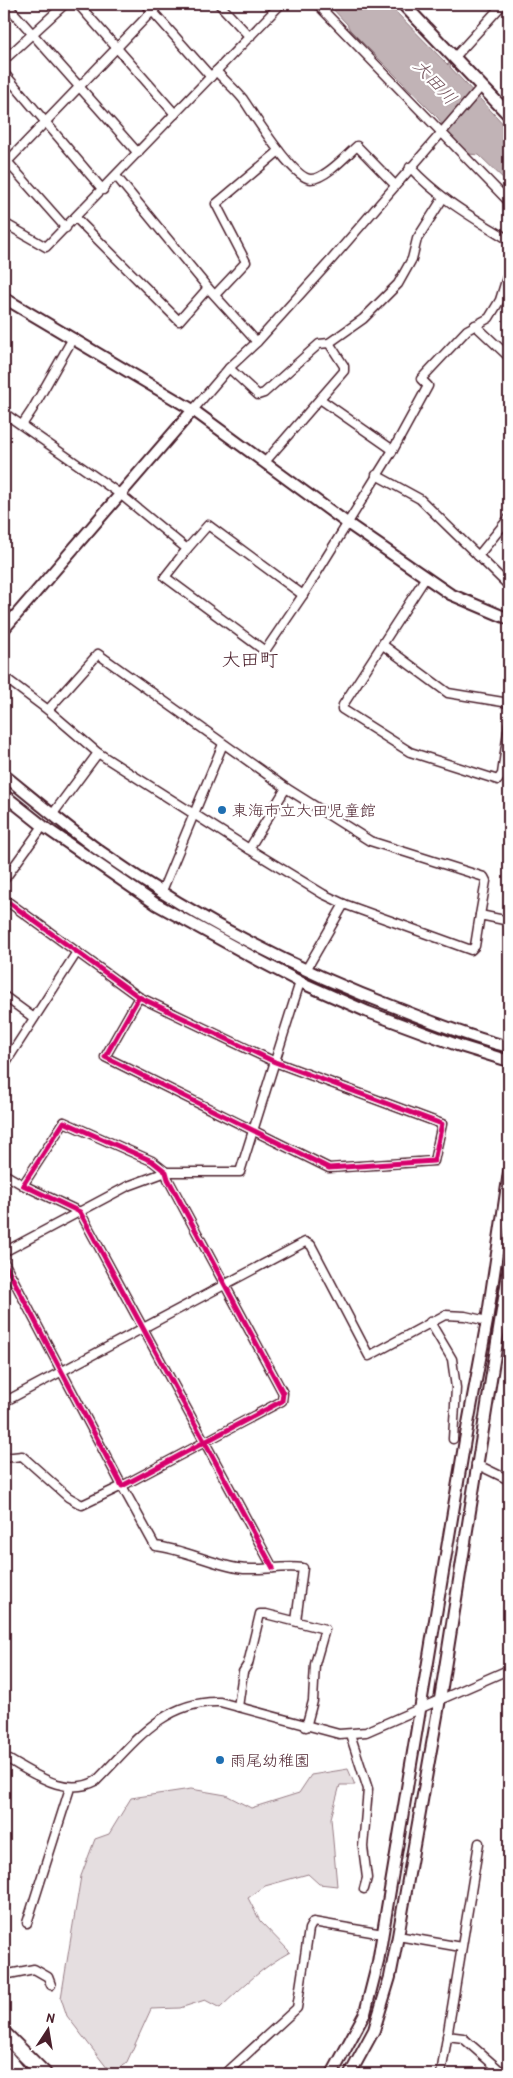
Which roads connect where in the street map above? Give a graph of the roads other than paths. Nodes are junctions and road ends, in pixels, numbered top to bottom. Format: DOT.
graph roads {
  1 [pos="6,4"];
  2 [pos="65,4"];
  3 [pos="78,4"];
  4 [pos="146,4"];
  5 [pos="159,4"];
  6 [pos="219,4"];
  7 [pos="282,4"];
  8 [pos="318,4"];
  9 [pos="402,4"];
  10 [pos="503,4"];
  11 [pos="152,11"];
  12 [pos="33,33"];
  13 [pos="250,37"];
  14 [pos="118,48"];
  15 [pos="454,58"];
  16 [pos="4,60"];
  17 [pos="4,73"];
  18 [pos="214,74"];
  19 [pos="80,87"];
  20 [pos="480,88"];
  21 [pos="508,112"];
  22 [pos="175,114"];
  23 [pos="45,122"];
  24 [pos="442,131"];
  25 [pos="279,151"];
  26 [pos="138,153"];
  27 [pos="5,161"];
  28 [pos="410,167"];
  29 [pos="116,176"];
  30 [pos="395,185"];
  31 [pos="103,190"];
  32 [pos="443,198"];
  33 [pos="509,202"];
  34 [pos="76,218"];
  35 [pos="4,223"];
  36 [pos="66,228"];
  37 [pos="509,240"];
  38 [pos="509,271"];
  39 [pos="208,288"];
  40 [pos="215,295"];
  41 [pos="4,298"];
  42 [pos="475,325"];
  43 [pos="73,338"];
  44 [pos="257,342"];
  45 [pos="329,343"];
  46 [pos="509,357"];
  47 [pos="229,368"];
  48 [pos="320,399"];
  49 [pos="193,410"];
  50 [pos="4,412"];
  51 [pos="22,425"];
  52 [pos="393,450"];
  53 [pos="265,462"];
  54 [pos="376,475"];
  55 [pos="120,494"];
  56 [pos="509,518"];
  57 [pos="347,523"];
  58 [pos="187,550"];
  59 [pos="478,556"];
  60 [pos="426,577"];
  61 [pos="509,586"];
  62 [pos="303,595"];
  63 [pos="509,620"];
  64 [pos="4,629"];
  65 [pos="383,646"];
  66 [pos="4,676"];
  67 [pos="509,703"];
  68 [pos="48,710"];
  69 [pos="509,724"];
  70 [pos="508,740"];
  71 [pos="223,744"];
  72 [pos="98,753"];
  73 [pos="4,775"];
  74 [pos="286,788"];
  75 [pos="4,795"];
  76 [pos="194,814"];
  77 [pos="52,815"];
  78 [pos="43,826"];
  79 [pos="249,849"];
  80 [pos="4,880"];
  81 [pos="162,891"];
  82 [pos="4,899"];
  83 [pos="344,904"];
  84 [pos="480,915"];
  85 [pos="509,921"];
  86 [pos="77,952"];
  87 [pos="306,970"];
  88 [pos="300,982"];
  89 [pos="4,996"];
  90 [pos="140,997"];
  91 [pos="34,1018"];
  92 [pos="509,1047"];
  93 [pos="509,1061"];
  94 [pos="275,1062"];
  95 [pos="4,1065"];
  96 [pos="253,1129"];
  97 [pos="166,1172"];
  98 [pos="509,1172"];
  99 [pos="4,1174"];
  100 [pos="23,1185"];
  101 [pos="80,1212"];
  102 [pos="4,1252"];
  103 [pos="4,1262"];
  104 [pos="509,1267"];
  105 [pos="224,1285"];
  106 [pos="487,1321"];
  107 [pos="430,1322"];
  108 [pos="143,1326"];
  109 [pos="61,1371"];
  110 [pos="4,1402"];
  111 [pos="453,1439"];
  112 [pos="205,1442"];
  113 [pos="4,1458"];
  114 [pos="476,1464"];
  115 [pos="509,1480"];
  116 [pos="122,1486"];
  117 [pos="273,1568"];
  118 [pos="296,1622"];
  119 [pos="509,1668"];
  120 [pos="440,1699"];
  121 [pos="238,1707"];
  122 [pos="420,1708"];
  123 [pos="306,1727"];
  124 [pos="350,1734"];
  125 [pos="4,1757"];
  126 [pos="70,1788"];
  127 [pos="478,1843"];
  128 [pos="364,1889"];
  129 [pos="27,1922"];
  130 [pos="383,1934"];
  131 [pos="398,1936"];
  132 [pos="461,1947"];
  133 [pos="4,1975"];
  134 [pos="51,1984"];
  135 [pos="4,2034"];
  136 [pos="447,2036"];
  137 [pos="4,2055"];
  138 [pos="20,2074"];
  139 [pos="44,2074"];
  140 [pos="225,2074"];
  141 [pos="332,2074"];
  142 [pos="350,2074"];
  143 [pos="441,2074"];
  144 [pos="504,2074"];
  1 -- 12 [label="street"];
  2 -- 12 [label="street"];
  3 -- 14 [label="street"];
  4 -- 11 [label="street"];
  5 -- 11 [label="street"];
  6 -- 13 [label="street"];
  7 -- 13 [label="street"];
  8 -- 24 [label="street"];
  9 -- 15 [label="main road"];
  10 -- 15 [label="street"];
  11 -- 14 [label="street"];
  11 -- 18 [label="street"];
  12 -- 16 [label="street"];
  12 -- 19 [label="street"];
  13 -- 18 [label="street"];
  14 -- 19 [label="street"];
  14 -- 22 [label="street"];
  15 -- 20 [label="main road"];
  17 -- 23 [label="street"];
  18 -- 22 [label="street"];
  18 -- 25 [label="street"];
  19 -- 23 [label="street"];
  19 -- 26 [label="street"];
  20 -- 21 [label="main road"];
  20 -- 24 [label="street"];
  22 -- 26 [label="street"];
  23 -- 27 [label="street"];
  23 -- 31 [label="street"];
  24 -- 28 [label="street"];
  24 -- 33 [label="street"];
  25 -- 30 [label="street"];
  25 -- 40 [label="street"];
  26 -- 29 [label="street"];
  27 -- 36 [label="street"];
  28 -- 30 [label="street"];
  28 -- 32 [label="street"];
  29 -- 31 [label="street"];
  29 -- 39 [label="street"];
  30 -- 44 [label="street"];
  31 -- 34 [label="street"];
  32 -- 37 [label="street"];
  32 -- 45 [label="street"];
  34 -- 36 [label="street"];
  34 -- 39 [label="street"];
  35 -- 36 [label="street"];
  38 -- 42 [label="street"];
  39 -- 40 [label="street"];
  40 -- 44 [label="street"];
  41 -- 43 [label="street"];
  42 -- 46 [label="street"];
  42 -- 52 [label="street"];
  43 -- 49 [label="street"];
  43 -- 51 [label="street"];
  44 -- 47 [label="street"];
  45 -- 47 [label="street"];
  45 -- 48 [label="street"];
  47 -- 49 [label="street"];
  48 -- 52 [label="street"];
  48 -- 53 [label="street"];
  49 -- 53 [label="street"];
  49 -- 55 [label="street"];
  50 -- 51 [label="street"];
  51 -- 55 [label="street"];
  52 -- 54 [label="street"];
  53 -- 57 [label="street"];
  54 -- 57 [label="street"];
  54 -- 59 [label="street"];
  55 -- 58 [label="street"];
  55 -- 64 [label="street"];
  56 -- 59 [label="street"];
  57 -- 60 [label="street"];
  57 -- 62 [label="street"];
  58 -- 62 [label="street"];
  58 -- 62 [label="street"];
  59 -- 61 [label="street"];
  60 -- 63 [label="street"];
  60 -- 65 [label="street"];
  65 -- 67 [label="street"];
  65 -- 70 [label="street"];
  66 -- 68 [label="street"];
  68 -- 71 [label="street"];
  68 -- 72 [label="street"];
  69 -- 70 [label="street"];
  71 -- 74 [label="street"];
  71 -- 76 [label="street"];
  72 -- 76 [label="street"];
  72 -- 77 [label="street"];
  73 -- 77 [label="street"];
  74 -- 79 [label="street"];
  74 -- 84 [label="street"];
  75 -- 78 [label="street"];
  76 -- 79 [label="street"];
  76 -- 81 [label="street"];
  77 -- 81 [label="street"];
  78 -- 80 [label="street"];
  78 -- 88 [label="street"];
  79 -- 83 [label="street"];
  81 -- 87 [label="street"];
  82 -- 86 [label="street"];
  83 -- 84 [label="street"];
  83 -- 87 [label="street"];
  84 -- 85 [label="street"];
  86 -- 90 [label="street"];
  86 -- 91 [label="street"];
  87 -- 92 [label="street"];
  88 -- 93 [label="street"];
  88 -- 94 [label="street"];
  89 -- 91 [label="street"];
  90 -- 94 [label="street"];
  90 -- 96 [label="street"];
  91 -- 95 [label="street"];
  94 -- 96 [label="street"];
  94 -- 96 [label="street"];
  96 -- 97 [label="street"];
  97 -- 100 [label="street"];
  97 -- 101 [label="street"];
  97 -- 105 [label="street"];
  98 -- 106 [label="street"];
  99 -- 100 [label="street"];
  100 -- 101 [label="street"];
  101 -- 102 [label="street"];
  101 -- 108 [label="street"];
  103 -- 109 [label="street"];
  104 -- 114 [label="street"];
  105 -- 107 [label="street"];
  105 -- 108 [label="street"];
  105 -- 112 [label="street"];
  106 -- 107 [label="street"];
  106 -- 122 [label="street"];
  107 -- 111 [label="street"];
  108 -- 109 [label="street"];
  108 -- 112 [label="street"];
  109 -- 110 [label="street"];
  109 -- 116 [label="street"];
  112 -- 116 [label="street"];
  112 -- 117 [label="street"];
  113 -- 116 [label="street"];
  114 -- 115 [label="street"];
  114 -- 120 [label="street"];
  116 -- 117 [label="street"];
  117 -- 118 [label="street"];
  118 -- 121 [label="street"];
  118 -- 123 [label="street"];
  119 -- 120 [label="street"];
  120 -- 122 [label="street"];
  120 -- 131 [label="street"];
  121 -- 123 [label="street"];
  121 -- 126 [label="street"];
  122 -- 124 [label="street"];
  122 -- 130 [label="street"];
  123 -- 124 [label="street"];
  124 -- 128 [label="street"];
  125 -- 126 [label="street"];
  126 -- 129 [label="street"];
  127 -- 132 [label="street"];
  130 -- 140 [label="street"];
  130 -- 141 [label="street"];
  131 -- 132 [label="street"];
  131 -- 142 [label="street"];
  132 -- 136 [label="street"];
  133 -- 134 [label="street"];
  135 -- 139 [label="highway"];
  136 -- 143 [label="street"];
  136 -- 144 [label="street"];
  137 -- 138 [label="highway"];
}
